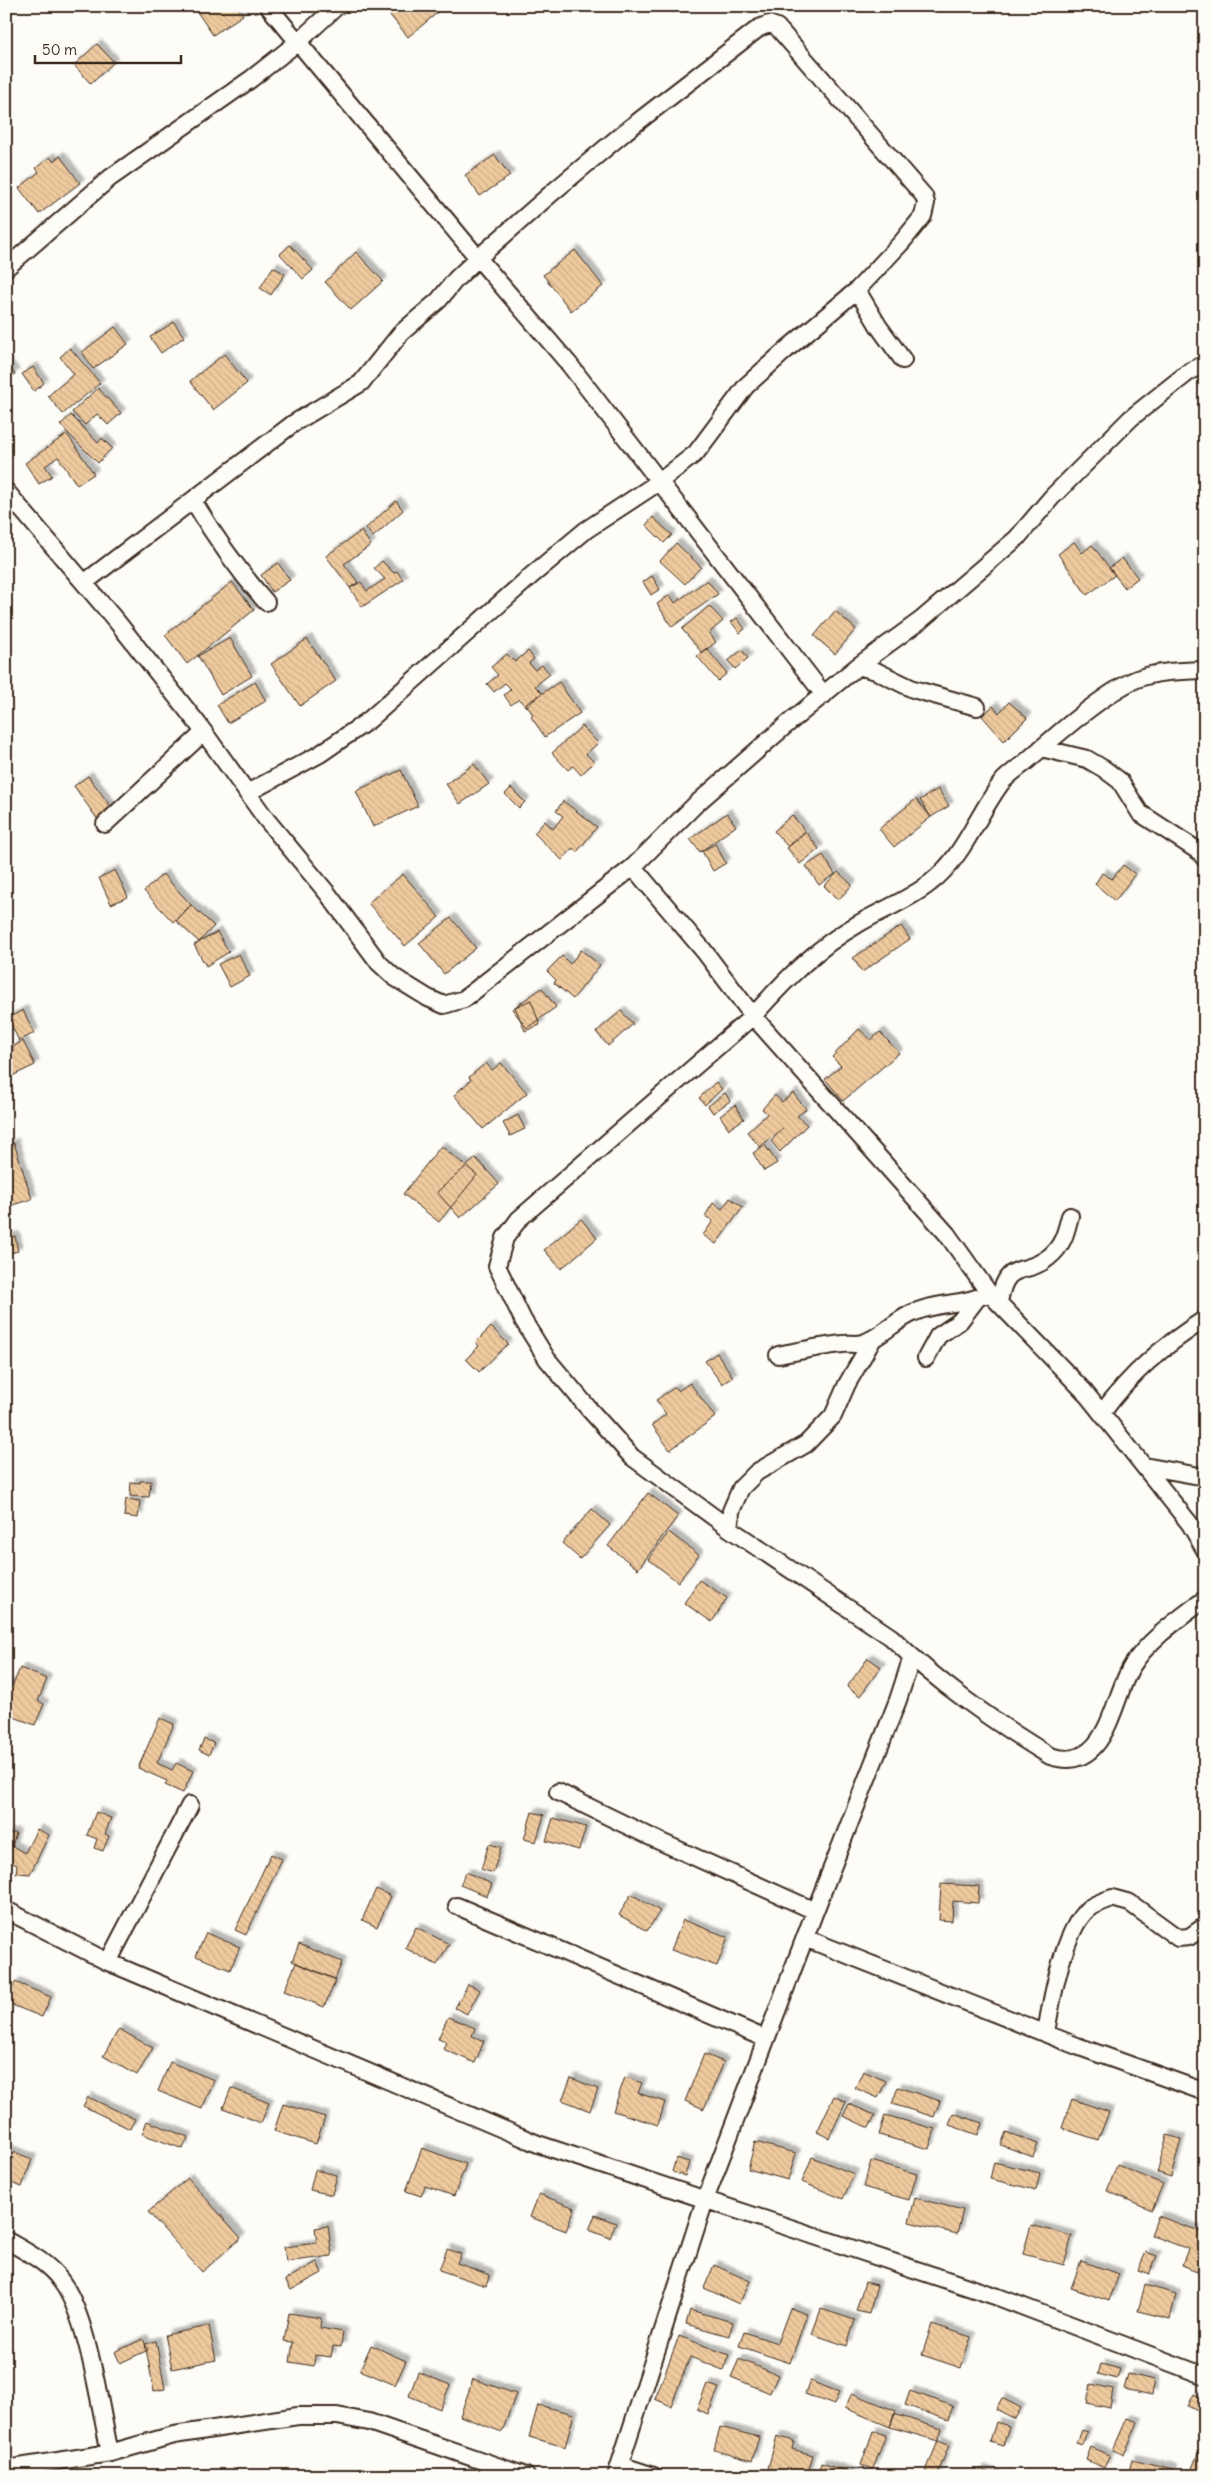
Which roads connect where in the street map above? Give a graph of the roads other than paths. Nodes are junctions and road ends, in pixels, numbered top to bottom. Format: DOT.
graph roads {
  1 [pos="268,6"];
  2 [pos="337,6"];
  3 [pos="298,42"];
  4 [pos="478,258"];
  5 [pos="6,268"];
  6 [pos="858,290"];
  7 [pos="904,360"];
  8 [pos="1205,364"];
  9 [pos="659,482"];
  10 [pos="6,491"];
  11 [pos="194,500"];
  12 [pos="84,583"];
  13 [pos="266,602"];
  14 [pos="858,666"];
  15 [pos="1205,670"];
  16 [pos="824,695"];
  17 [pos="977,707"];
  18 [pos="204,732"];
  19 [pos="1041,748"];
  20 [pos="247,793"];
  21 [pos="105,824"];
  22 [pos="1205,858"];
  23 [pos="633,867"];
  24 [pos="753,1016"];
  25 [pos="1070,1216"];
  26 [pos="988,1298"];
  27 [pos="1205,1319"];
  28 [pos="873,1339"];
  29 [pos="778,1355"];
  30 [pos="926,1358"];
  31 [pos="1102,1414"];
  32 [pos="1144,1466"];
  33 [pos="1205,1477"];
  34 [pos="730,1529"];
  35 [pos="1205,1550"];
  36 [pos="1205,1599"];
  37 [pos="912,1657"];
  38 [pos="558,1792"];
  39 [pos="190,1806"];
  40 [pos="457,1906"];
  41 [pos="6,1910"];
  42 [pos="815,1911"];
  43 [pos="1205,1926"];
  44 [pos="805,1938"];
  45 [pos="108,1962"];
  46 [pos="1046,2033"];
  47 [pos="766,2039"];
  48 [pos="1205,2092"];
  49 [pos="705,2200"];
  50 [pos="6,2240"];
  51 [pos="1205,2376"];
  52 [pos="110,2453"];
  53 [pos="6,2469"];
  54 [pos="618,2470"];
  55 [pos="526,2476"];
  56 [pos="654,2476"];
  1 -- 3 [label="street"];
  2 -- 3 [label="street"];
  3 -- 4 [label="street"];
  3 -- 5 [label="street"];
  4 -- 6 [label="street"];
  4 -- 9 [label="street"];
  4 -- 11 [label="street"];
  6 -- 7 [label="street"];
  6 -- 9 [label="street"];
  8 -- 14 [label="street"];
  9 -- 16 [label="street"];
  9 -- 20 [label="street"];
  10 -- 12 [label="street"];
  11 -- 12 [label="street"];
  11 -- 13 [label="street"];
  12 -- 18 [label="street"];
  14 -- 16 [label="street"];
  14 -- 17 [label="street"];
  15 -- 19 [label="street"];
  16 -- 23 [label="street"];
  18 -- 20 [label="street"];
  18 -- 21 [label="street"];
  19 -- 22 [label="street"];
  19 -- 24 [label="street"];
  20 -- 23 [label="street"];
  23 -- 24 [label="street"];
  24 -- 26 [label="street"];
  24 -- 34 [label="street"];
  25 -- 26 [label="street"];
  26 -- 28 [label="street"];
  26 -- 30 [label="street"];
  26 -- 31 [label="street"];
  27 -- 31 [label="street"];
  28 -- 29 [label="street"];
  28 -- 34 [label="street"];
  31 -- 32 [label="street"];
  32 -- 33 [label="street"];
  32 -- 35 [label="street"];
  34 -- 37 [label="street"];
  36 -- 37 [label="street"];
  37 -- 42 [label="street"];
  38 -- 42 [label="street"];
  39 -- 45 [label="street"];
  40 -- 47 [label="street"];
  41 -- 45 [label="street"];
  42 -- 44 [label="street"];
  43 -- 46 [label="street"];
  44 -- 46 [label="street"];
  44 -- 47 [label="street"];
  45 -- 49 [label="street"];
  46 -- 48 [label="street"];
  47 -- 49 [label="street"];
  49 -- 51 [label="street"];
  49 -- 54 [label="street"];
  50 -- 52 [label="street"];
  52 -- 53 [label="street"];
  52 -- 55 [label="street"];
  54 -- 56 [label="street"];
}
